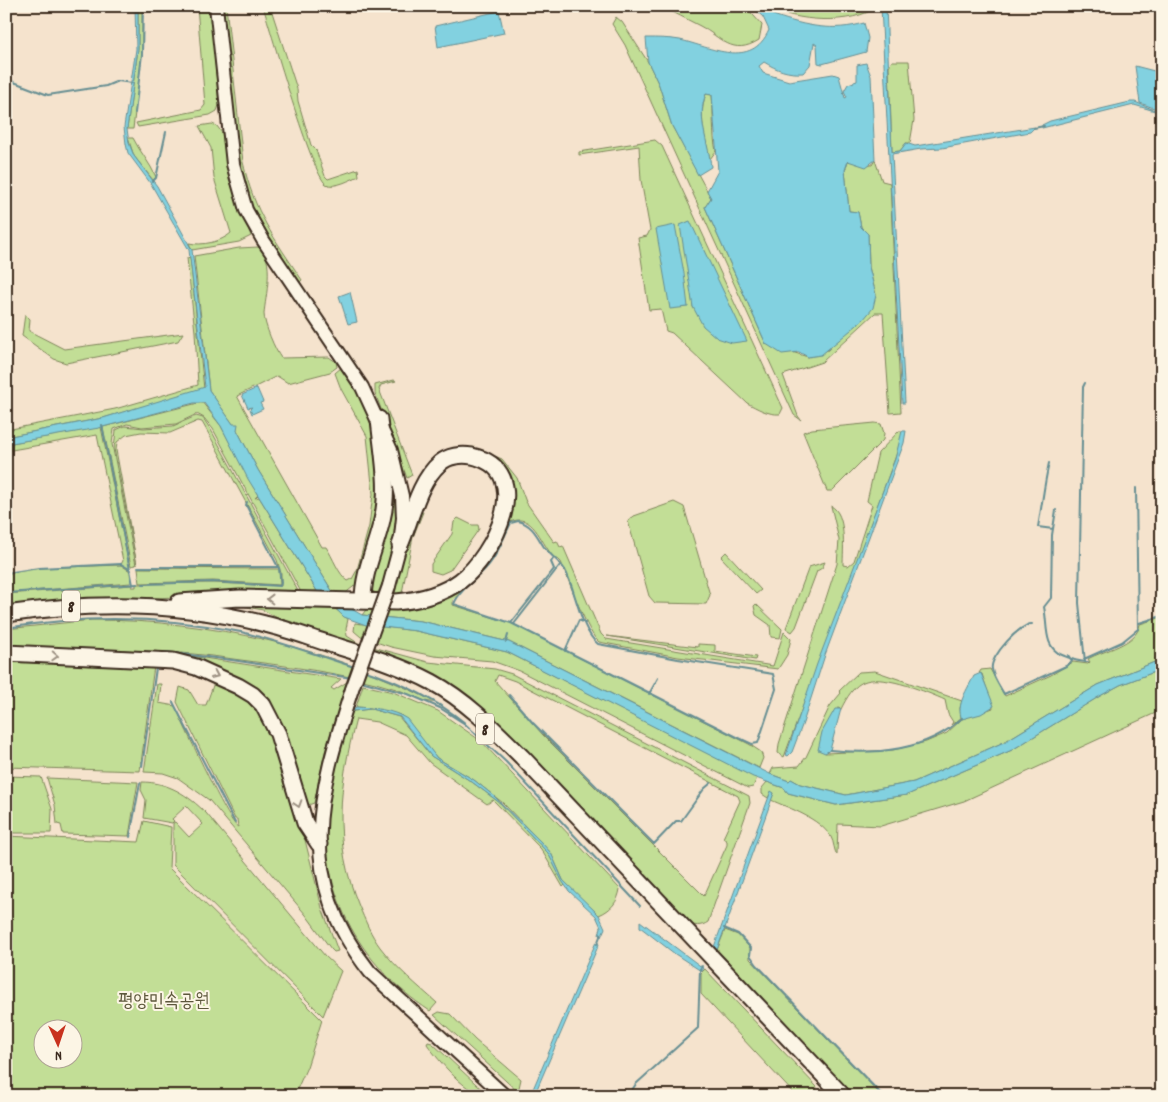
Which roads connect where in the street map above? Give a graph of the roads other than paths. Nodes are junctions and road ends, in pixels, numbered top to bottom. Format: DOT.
graph roads {
  1 [pos="216,6"];
  2 [pos="379,420"];
  3 [pos="400,545"];
  4 [pos="363,600"];
  5 [pos="135,604"];
  6 [pos="6,614"];
  7 [pos="6,619"];
  8 [pos="6,653"];
  9 [pos="319,844"];
  10 [pos="505,1096"];
  11 [pos="831,1096"];
  12 [pos="844,1096"];
  1 -- 2 [label="main road"];
  2 -- 3 [label="main road"];
  2 -- 4 [label="highway"];
  3 -- 4 [label="highway"];
  3 -- 9 [label="main road, bridge"];
  4 -- 5 [label="highway, one-way"];
  5 -- 6 [label="highway, 8"];
  5 -- 12 [label="highway, 8"];
  7 -- 11 [label="highway, 8"];
  8 -- 9 [label="highway, one-way"];
  9 -- 10 [label="main road"];
}
